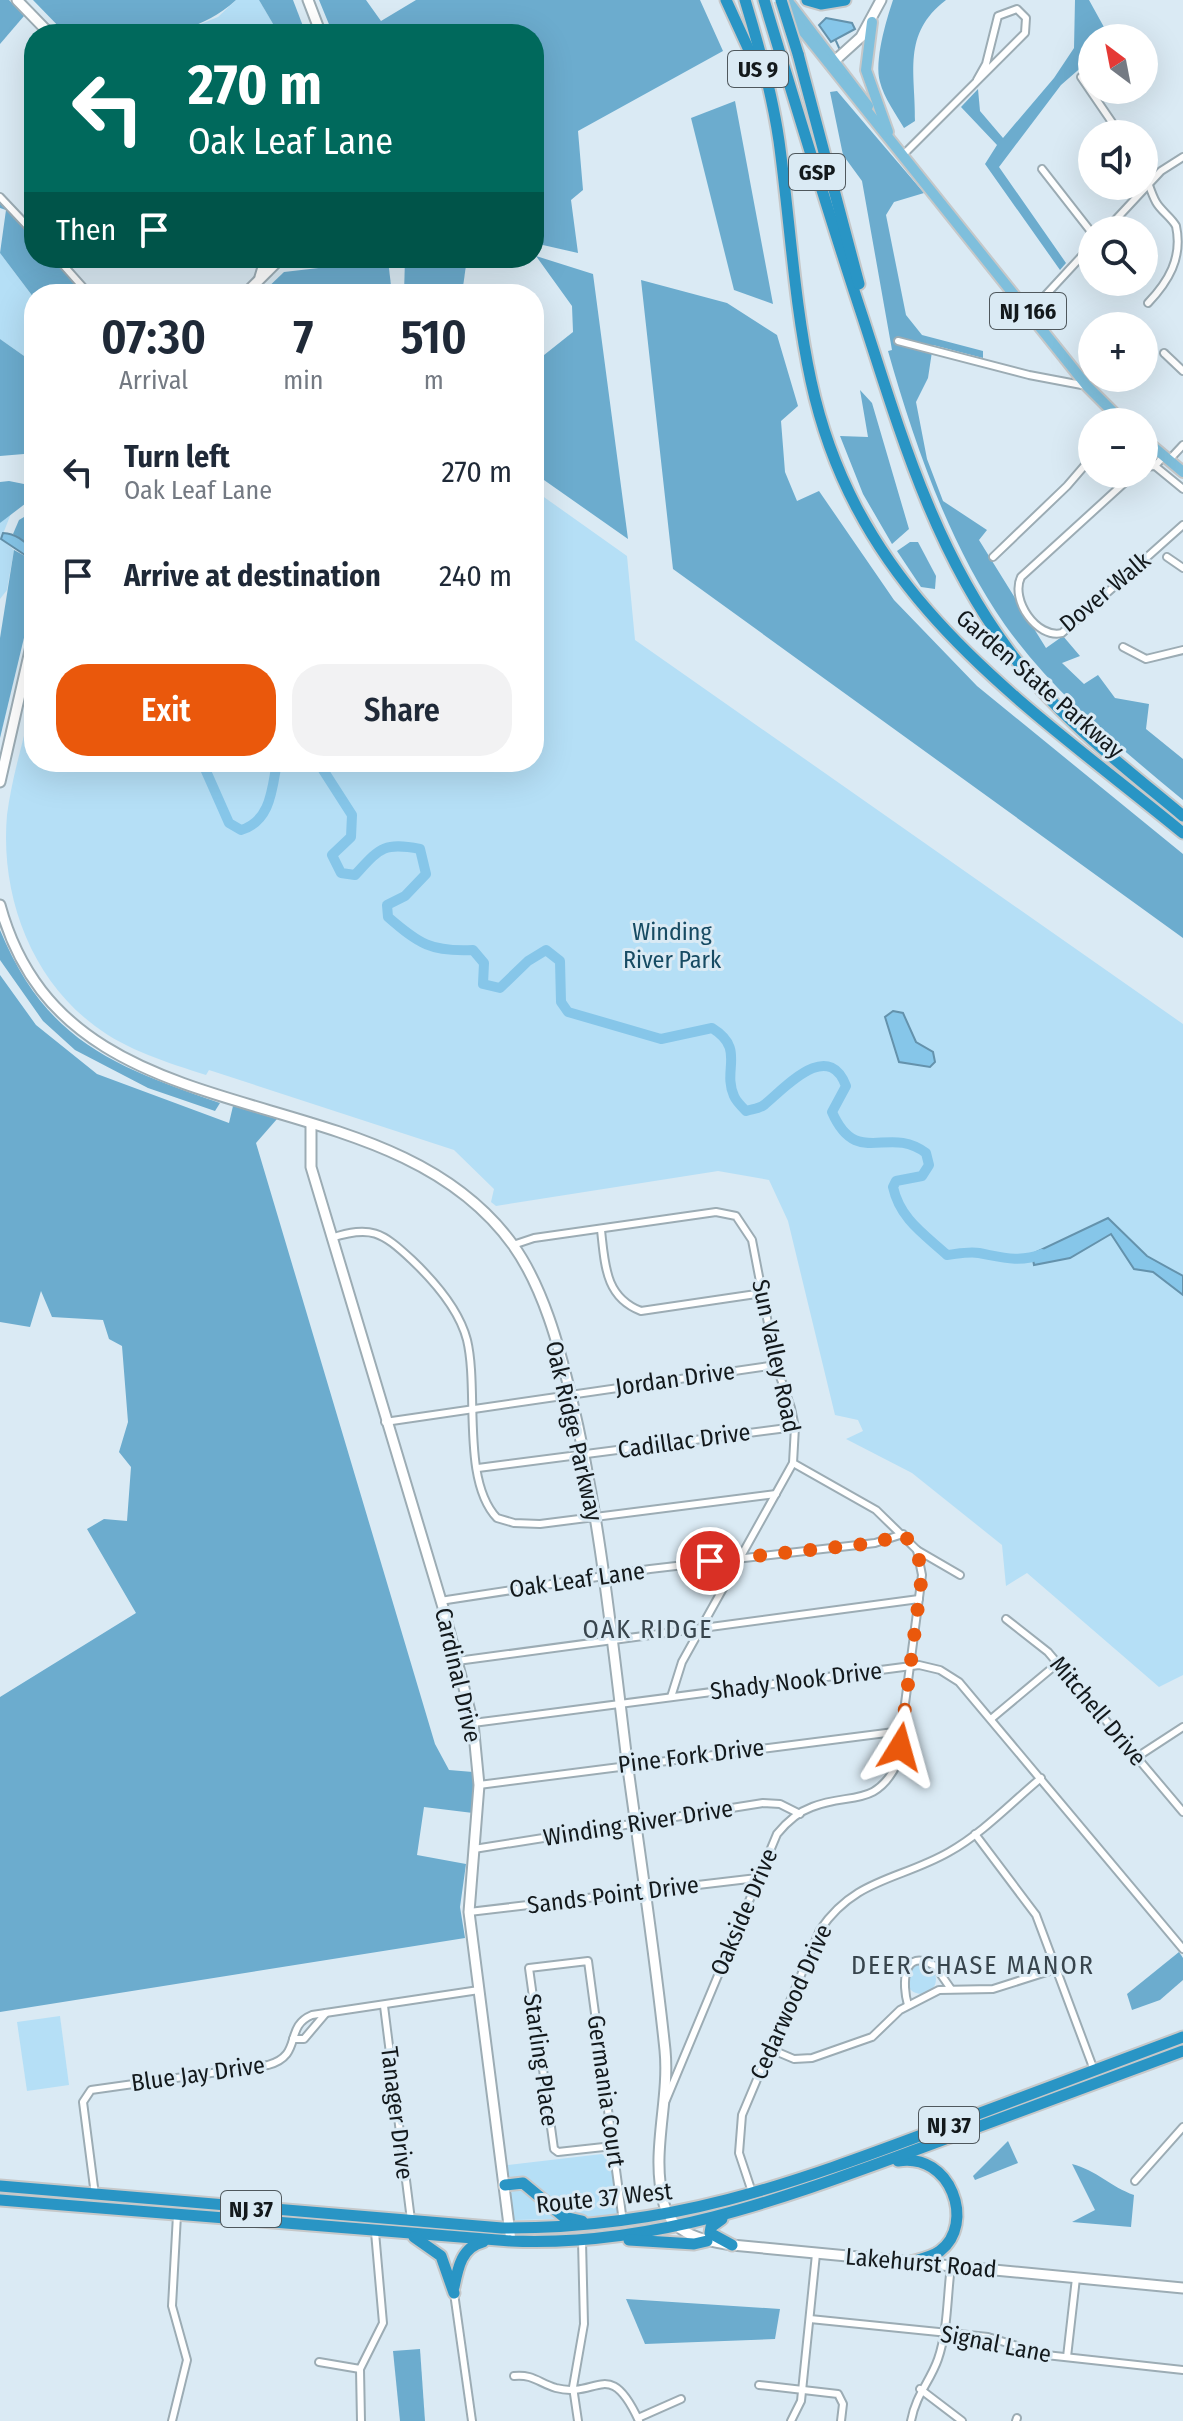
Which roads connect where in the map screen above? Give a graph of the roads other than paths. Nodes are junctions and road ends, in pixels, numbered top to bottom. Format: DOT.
graph roads {
  1 [pos="17,0"];
  2 [pos="308,0"];
  3 [pos="726,0"];
  4 [pos="745,0"];
  5 [pos="782,0"];
  6 [pos="807,0"];
  7 [pos="845,0"];
  8 [pos="881,0"];
  9 [pos="765,3"];
  10 [pos="872,22"];
  11 [pos="40,24"];
  12 [pos="317,24"];
  13 [pos="832,63"];
  14 [pos="977,80"];
  15 [pos="888,132"];
  16 [pos="779,141"];
  17 [pos="903,155"];
  18 [pos="1183,157"];
  19 [pos="1042,169"];
  20 [pos="1158,174"];
  21 [pos="0,197"];
  22 [pos="1134,200"];
  23 [pos="1155,200"];
  24 [pos="1079,216"];
  25 [pos="1119,216"];
  26 [pos="24,222"];
  27 [pos="1078,260"];
  28 [pos="66,268"];
  29 [pos="263,268"];
  30 [pos="270,268"];
  31 [pos="259,280"];
  32 [pos="80,284"];
  33 [pos="255,284"];
  34 [pos="1148,303"];
  35 [pos="1030,312"];
  36 [pos="869,339"];
  37 [pos="898,341"];
  38 [pos="1164,353"];
  39 [pos="1183,371"];
  40 [pos="1078,374"];
  41 [pos="1078,384"];
  42 [pos="1093,392"];
  43 [pos="1108,408"];
  44 [pos="1183,445"];
  45 [pos="1158,451"];
  46 [pos="1166,458"];
  47 [pos="1158,464"];
  48 [pos="1158,468"];
  49 [pos="1183,472"];
  50 [pos="1078,473"];
  51 [pos="1119,488"];
  52 [pos="1183,489"];
  53 [pos="1183,525"];
  54 [pos="993,557"];
  55 [pos="1167,557"];
  56 [pos="1183,568"];
  57 [pos="1123,647"];
  58 [pos="1183,650"];
  59 [pos="24,677"];
  60 [pos="0,782"];
  61 [pos="1183,816"];
  62 [pos="1183,833"];
  63 [pos="0,905"];
  64 [pos="311,1125"];
  65 [pos="601,1230"];
  66 [pos="331,1238"];
  67 [pos="513,1245"];
  68 [pos="763,1293"];
  69 [pos="776,1365"];
  70 [pos="570,1393"];
  71 [pos="473,1407"];
  72 [pos="385,1422"];
  73 [pos="795,1427"];
  74 [pos="583,1454"];
  75 [pos="793,1463"];
  76 [pos="478,1468"];
  77 [pos="776,1494"];
  78 [pos="594,1517"];
  79 [pos="903,1534"];
  80 [pos="917,1550"];
  81 [pos="741,1557"];
  82 [pos="960,1575"];
  83 [pos="603,1576"];
  84 [pos="919,1599"];
  85 [pos="440,1601"];
  86 [pos="1006,1619"];
  87 [pos="703,1626"];
  88 [pos="613,1639"];
  89 [pos="457,1661"];
  90 [pos="1058,1663"];
  91 [pos="911,1666"];
  92 [pos="671,1697"];
  93 [pos="620,1704"];
  94 [pos="991,1719"];
  95 [pos="473,1723"];
  96 [pos="1183,1727"];
  97 [pos="902,1731"];
  98 [pos="1137,1757"];
  99 [pos="628,1764"];
  100 [pos="1041,1778"];
  101 [pos="479,1785"];
  102 [pos="1183,1812"];
  103 [pos="800,1814"];
  104 [pos="636,1823"];
  105 [pos="975,1834"];
  106 [pos="474,1849"];
  107 [pos="757,1878"];
  108 [pos="646,1891"];
  109 [pos="469,1912"];
  110 [pos="1181,1943"];
  111 [pos="529,1968"];
  112 [pos="1056,1969"];
  113 [pos="951,1989"];
  114 [pos="479,1990"];
  115 [pos="908,2005"];
  116 [pos="384,2006"];
  117 [pos="326,2013"];
  118 [pos="1183,2037"];
  119 [pos="293,2039"];
  120 [pos="768,2048"];
  121 [pos="1183,2051"];
  122 [pos="1094,2070"];
  123 [pos="665,2103"];
  124 [pos="1183,2127"];
  125 [pos="613,2146"];
  126 [pos="870,2166"];
  127 [pos="1135,2181"];
  128 [pos="505,2185"];
  129 [pos="2,2186"];
  130 [pos="95,2195"];
  131 [pos="753,2195"];
  132 [pos="0,2200"];
  133 [pos="177,2215"];
  134 [pos="669,2215"];
  135 [pos="730,2215"];
  136 [pos="411,2220"];
  137 [pos="621,2222"];
  138 [pos="678,2227"];
  139 [pos="510,2228"];
  140 [pos="375,2232"];
  141 [pos="410,2235"];
  142 [pos="613,2237"];
  143 [pos="492,2240"];
  144 [pos="511,2241"];
  145 [pos="582,2241"];
  146 [pos="707,2241"];
  147 [pos="732,2245"];
  148 [pos="816,2254"];
  149 [pos="911,2262"];
  150 [pos="951,2266"];
  151 [pos="1076,2278"];
  152 [pos="1183,2288"];
  153 [pos="454,2293"];
  154 [pos="810,2319"];
  155 [pos="943,2333"];
  156 [pos="1067,2357"];
  157 [pos="319,2362"];
  158 [pos="360,2369"];
  159 [pos="1183,2370"];
  160 [pos="514,2376"];
  161 [pos="759,2385"];
  162 [pos="573,2387"];
  163 [pos="803,2389"];
  164 [pos="920,2389"];
  165 [pos="681,2399"];
  166 [pos="639,2420"];
  167 [pos="172,2421"];
  168 [pos="361,2421"];
  169 [pos="472,2421"];
  170 [pos="578,2421"];
  171 [pos="791,2421"];
  172 [pos="841,2421"];
  173 [pos="911,2421"];
  174 [pos="962,2421"];
  1 -- 11 [label="main road"];
  2 -- 12 [label="main road"];
  3 -- 16 [label="highway, US 9"];
  4 -- 16 [label="highway, Garden State Parkway / GSP"];
  5 -- 13 [label="main road, NJ 166"];
  5 -- 36 [label="highway, US 9, bridge"];
  6 -- 7 [label="highway"];
  8 -- 10 [label="main road"];
  9 -- 36 [label="highway, Garden State Parkway / GSP"];
  10 -- 13 [label="main road"];
  10 -- 15 [label="main road"];
  13 -- 15 [label="main road, NJ 166"];
  13 -- 17 [label="main road, NJ 166"];
  14 -- 14 [label="street"];
  14 -- 17 [label="street"];
  15 -- 17 [label="main road, NJ 166"];
  16 -- 62 [label="highway, Garden State Parkway / GSP"];
  17 -- 35 [label="main road, NJ 166"];
  18 -- 20 [label="street"];
  19 -- 24 [label="street"];
  21 -- 26 [label="street"];
  22 -- 25 [label="street"];
  23 -- 34 [label="street"];
  27 -- 35 [label="street"];
  28 -- 32 [label="street"];
  29 -- 31 [label="main road"];
  30 -- 31 [label="main road"];
  31 -- 33 [label="main road"];
  35 -- 40 [label="main road, NJ 166"];
  36 -- 61 [label="highway, Garden State Parkway / GSP"];
  37 -- 41 [label="street"];
  38 -- 39 [label="street"];
  42 -- 43 [label="main road, NJ 166"];
  44 -- 46 [label="street"];
  45 -- 46 [label="main road"];
  46 -- 47 [label="street"];
  46 -- 49 [label="main road"];
  48 -- 52 [label="street"];
  50 -- 54 [label="street"];
  51 -- 53 [label="street, Dover Walk"];
  55 -- 56 [label="street"];
  57 -- 58 [label="street"];
  59 -- 60 [label="main road"];
  63 -- 64 [label="main road, Oak Ridge Parkway"];
  64 -- 66 [label="main road, Cardinal Drive"];
  64 -- 67 [label="main road, Oak Ridge Parkway"];
  65 -- 67 [label="street, Sun Valley Road"];
  65 -- 68 [label="street, Sun Valley Road"];
  65 -- 68 [label="street"];
  66 -- 71 [label="street"];
  66 -- 72 [label="main road, Cardinal Drive"];
  67 -- 70 [label="main road, Oak Ridge Parkway"];
  68 -- 69 [label="street, Sun Valley Road"];
  69 -- 70 [label="street, Jordan Drive"];
  69 -- 73 [label="street, Sun Valley Road"];
  70 -- 71 [label="street, Jordan Drive"];
  70 -- 74 [label="main road, Oak Ridge Parkway"];
  71 -- 72 [label="street, Jordan Drive"];
  71 -- 76 [label="street"];
  72 -- 85 [label="main road, Cardinal Drive"];
  73 -- 74 [label="street, Cadillac Drive"];
  73 -- 75 [label="street, Sun Valley Road"];
  74 -- 76 [label="street, Cadillac Drive"];
  74 -- 78 [label="main road, Oak Ridge Parkway"];
  75 -- 77 [label="street, Sun Valley Road"];
  75 -- 79 [label="street"];
  76 -- 78 [label="street"];
  77 -- 78 [label="street"];
  77 -- 81 [label="street, Sun Valley Road"];
  78 -- 83 [label="main road, Oak Ridge Parkway"];
  79 -- 80 [label="street"];
  79 -- 81 [label="street, Oak Leaf Lane"];
  80 -- 82 [label="street"];
  80 -- 84 [label="street, Oakside Drive"];
  81 -- 83 [label="street, Oak Leaf Lane"];
  81 -- 87 [label="street, Sun Valley Road"];
  83 -- 85 [label="street, Oak Leaf Lane"];
  83 -- 88 [label="main road, Oak Ridge Parkway"];
  84 -- 87 [label="street"];
  84 -- 91 [label="street, Oakside Drive"];
  85 -- 89 [label="main road, Cardinal Drive"];
  86 -- 90 [label="street, Mitchell Drive"];
  87 -- 88 [label="street"];
  87 -- 92 [label="street, Sun Valley Road"];
  88 -- 89 [label="street"];
  88 -- 93 [label="main road, Oak Ridge Parkway"];
  89 -- 95 [label="main road, Cardinal Drive"];
  90 -- 94 [label="street"];
  90 -- 98 [label="street, Mitchell Drive"];
  91 -- 92 [label="street, Shady Nook Drive"];
  91 -- 94 [label="street, Shady Nook Drive"];
  91 -- 97 [label="street, Oakside Drive"];
  92 -- 93 [label="street, Shady Nook Drive"];
  93 -- 95 [label="street, Shady Nook Drive"];
  93 -- 99 [label="main road, Oak Ridge Parkway"];
  94 -- 100 [label="street, Shady Nook Drive"];
  95 -- 101 [label="main road, Cardinal Drive"];
  96 -- 98 [label="street"];
  97 -- 99 [label="street, Pine Fork Drive"];
  97 -- 103 [label="street, Oakside Drive"];
  98 -- 102 [label="street, Mitchell Drive"];
  99 -- 101 [label="street, Pine Fork Drive"];
  99 -- 104 [label="main road, Oak Ridge Parkway"];
  100 -- 105 [label="street, Cedarwood Drive"];
  100 -- 110 [label="street, Shady Nook Drive"];
  101 -- 106 [label="main road, Cardinal Drive"];
  103 -- 104 [label="street, Winding River Drive"];
  103 -- 107 [label="street, Oakside Drive"];
  104 -- 106 [label="street, Winding River Drive"];
  104 -- 108 [label="main road, Oak Ridge Parkway"];
  105 -- 112 [label="street"];
  105 -- 120 [label="street, Cedarwood Drive"];
  106 -- 109 [label="main road, Cardinal Drive"];
  107 -- 108 [label="street, Sands Point Drive"];
  107 -- 123 [label="street, Oakside Drive"];
  108 -- 109 [label="street, Sands Point Drive"];
  108 -- 123 [label="main road, Oak Ridge Parkway"];
  109 -- 114 [label="main road, Cardinal Drive"];
  111 -- 125 [label="street, Starling Place"];
  111 -- 125 [label="street, Germania Court"];
  112 -- 113 [label="street"];
  112 -- 122 [label="street"];
  113 -- 115 [label="street"];
  113 -- 115 [label="street"];
  114 -- 116 [label="street, Blue Jay Drive"];
  114 -- 128 [label="main road, Cardinal Drive"];
  115 -- 120 [label="street"];
  116 -- 117 [label="street, Blue Jay Drive"];
  116 -- 136 [label="street, Tanager Drive"];
  117 -- 119 [label="street"];
  117 -- 119 [label="street, Blue Jay Drive"];
  118 -- 122 [label="highway, Route 37 West / NJ 37"];
  119 -- 130 [label="street, Blue Jay Drive"];
  120 -- 131 [label="street, Cedarwood Drive"];
  121 -- 126 [label="highway, Route 37 West / NJ 37"];
  122 -- 131 [label="highway, Route 37 West / NJ 37"];
  123 -- 134 [label="main road, Oak Ridge Parkway"];
  124 -- 127 [label="street"];
  125 -- 137 [label="street, Germania Court"];
  126 -- 135 [label="highway, Route 37 West / NJ 37"];
  126 -- 149 [label="highway"];
  128 -- 137 [label="highway"];
  128 -- 139 [label="main road, Cardinal Drive"];
  129 -- 130 [label="highway, Route 37 West / NJ 37"];
  130 -- 136 [label="highway, Route 37 West / NJ 37"];
  131 -- 134 [label="highway, Route 37 West / NJ 37"];
  132 -- 133 [label="highway, Route 37 West / NJ 37"];
  133 -- 140 [label="highway, Route 37 West / NJ 37"];
  133 -- 167 [label="street"];
  134 -- 137 [label="highway, Route 37 West / NJ 37"];
  134 -- 138 [label="main road, Lakehurst Road"];
  135 -- 138 [label="highway, Route 37 West / NJ 37"];
  135 -- 147 [label="highway"];
  136 -- 139 [label="highway, Route 37 West / NJ 37"];
  137 -- 139 [label="highway, Route 37 West / NJ 37"];
  138 -- 142 [label="highway, Route 37 West / NJ 37"];
  138 -- 146 [label="main road, Lakehurst Road"];
  139 -- 144 [label="main road, Cardinal Drive"];
  140 -- 141 [label="highway, Route 37 West / NJ 37"];
  140 -- 158 [label="street"];
  141 -- 143 [label="highway, Route 37 West / NJ 37"];
  141 -- 153 [label="highway"];
  142 -- 145 [label="highway, Route 37 West / NJ 37"];
  142 -- 146 [label="highway"];
  143 -- 144 [label="highway, Route 37 West / NJ 37"];
  143 -- 153 [label="highway"];
  144 -- 145 [label="highway, Route 37 West / NJ 37"];
  145 -- 162 [label="street"];
  146 -- 147 [label="main road, Lakehurst Road"];
  147 -- 148 [label="main road, Lakehurst Road"];
  148 -- 149 [label="main road, Lakehurst Road"];
  148 -- 154 [label="street"];
  149 -- 150 [label="main road, Lakehurst Road"];
  150 -- 151 [label="main road, Lakehurst Road"];
  150 -- 155 [label="street"];
  151 -- 152 [label="main road, Lakehurst Road"];
  151 -- 156 [label="street"];
  153 -- 169 [label="street"];
  154 -- 155 [label="street, Signal Lane"];
  154 -- 163 [label="street"];
  155 -- 156 [label="street, Signal Lane"];
  155 -- 164 [label="street"];
  156 -- 159 [label="street, Signal Lane"];
  157 -- 158 [label="street"];
  158 -- 168 [label="street"];
  160 -- 162 [label="street"];
  161 -- 163 [label="street"];
  162 -- 166 [label="street"];
  162 -- 170 [label="street"];
  163 -- 171 [label="street"];
  163 -- 172 [label="street"];
  164 -- 173 [label="street"];
  164 -- 174 [label="street"];
  165 -- 166 [label="street"];
}
